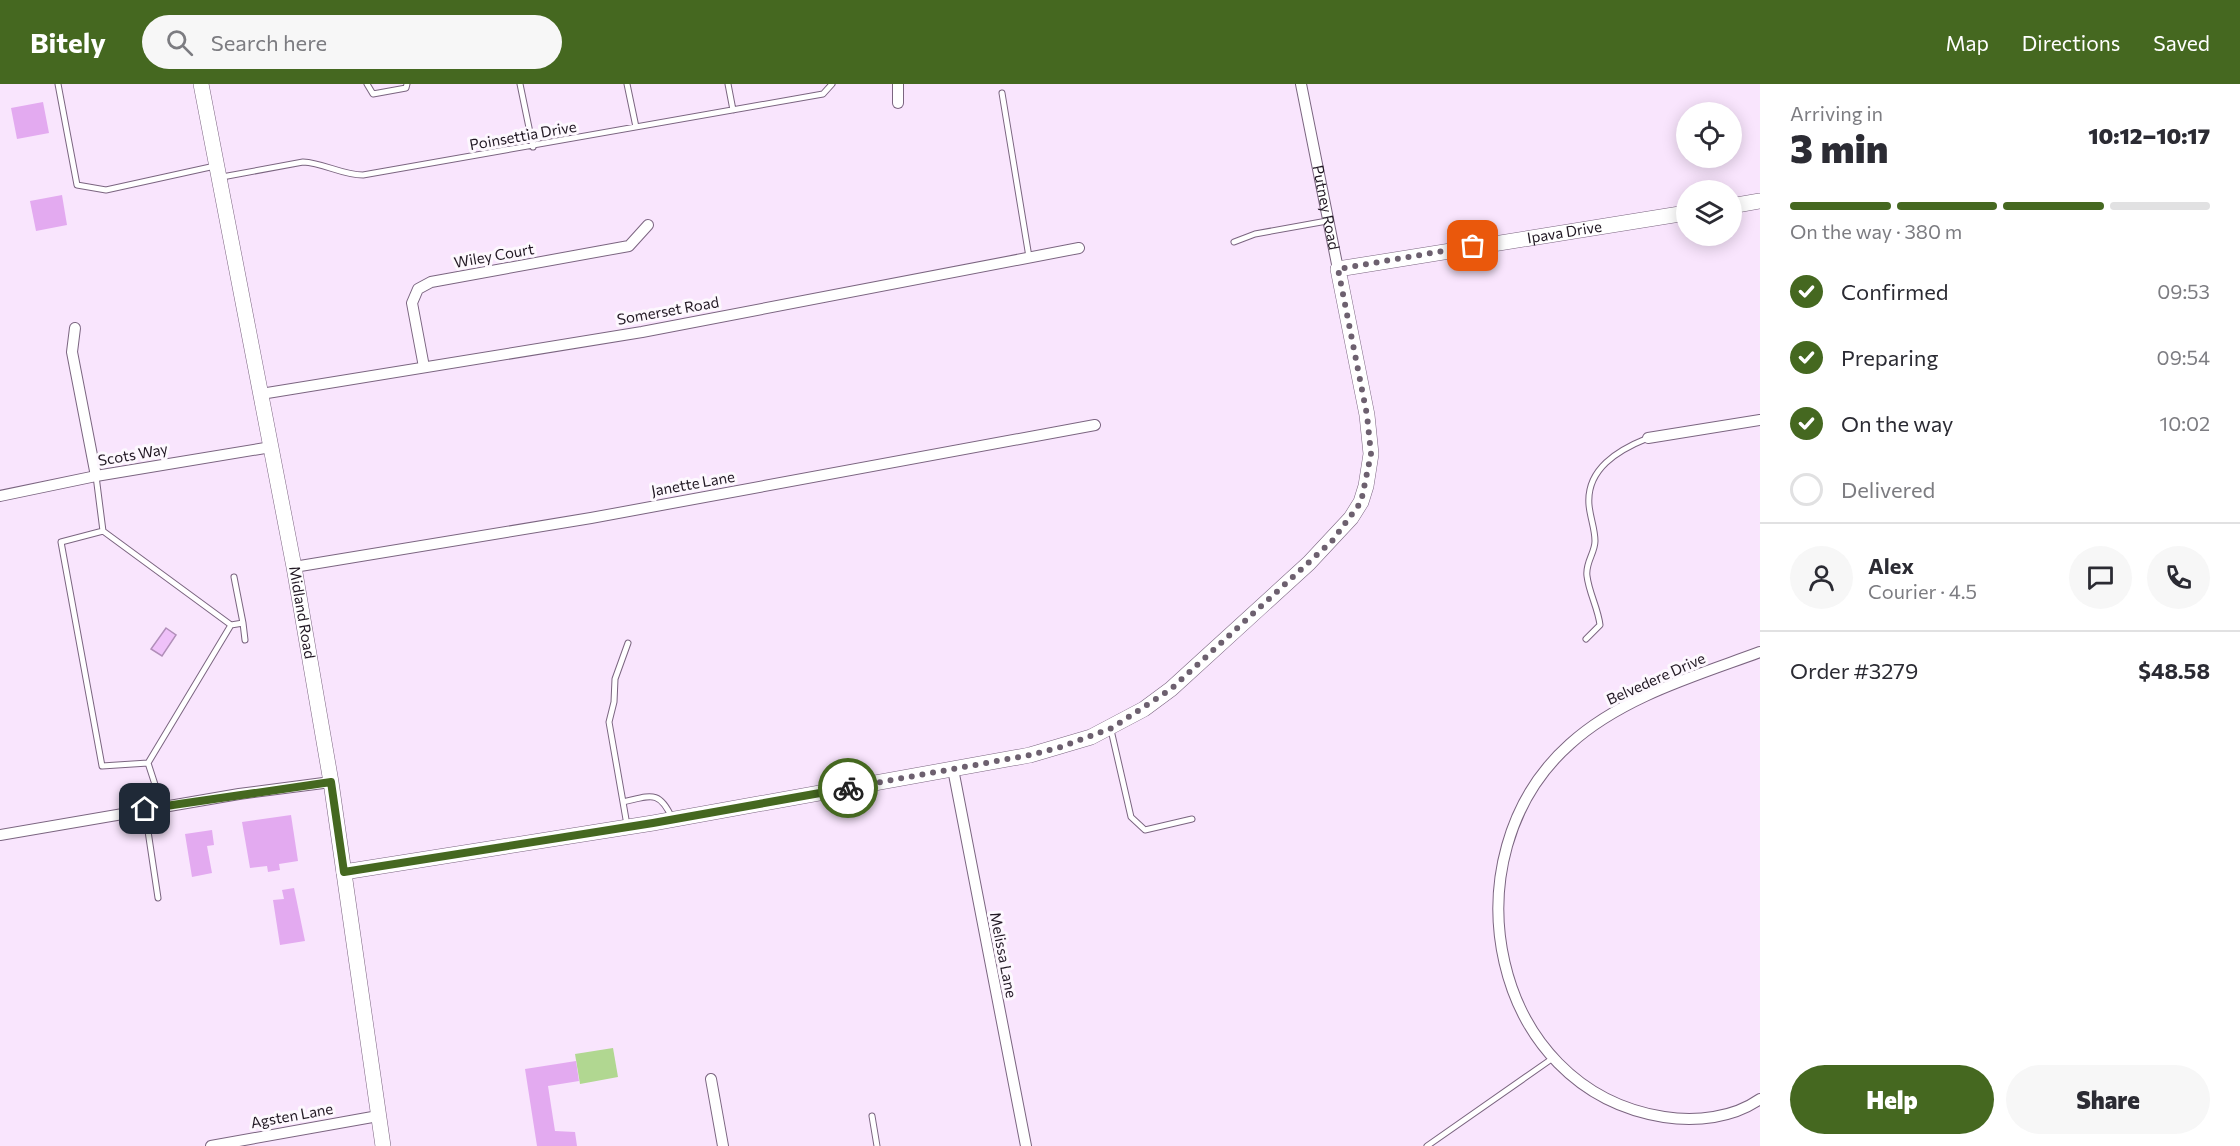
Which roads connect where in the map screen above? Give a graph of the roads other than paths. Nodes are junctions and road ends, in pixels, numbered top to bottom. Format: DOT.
graph roads {
  1 [pos="58,84"];
  2 [pos="201,84"];
  3 [pos="367,84"];
  4 [pos="407,84"];
  5 [pos="520,84"];
  6 [pos="627,84"];
  7 [pos="728,84"];
  8 [pos="898,84"];
  9 [pos="1301,84"];
  10 [pos="831,86"];
  11 [pos="1002,93"];
  12 [pos="898,103"];
  13 [pos="733,110"];
  14 [pos="636,128"];
  15 [pos="533,147"];
  16 [pos="218,172"];
  17 [pos="1760,201"];
  18 [pos="1742,204"];
  19 [pos="1676,215"];
  20 [pos="1327,221"];
  21 [pos="648,225"];
  22 [pos="1234,242"];
  23 [pos="1079,248"];
  24 [pos="1029,257"];
  25 [pos="1338,269"];
  26 [pos="75,328"];
  27 [pos="424,367"];
  28 [pos="261,394"];
  29 [pos="1760,420"];
  30 [pos="1095,425"];
  31 [pos="1648,438"];
  32 [pos="271,447"];
  33 [pos="96,476"];
  34 [pos="0,496"];
  35 [pos="103,531"];
  36 [pos="294,567"];
  37 [pos="234,577"];
  38 [pos="243,623"];
  39 [pos="231,625"];
  40 [pos="1586,639"];
  41 [pos="245,640"];
  42 [pos="628,643"];
  43 [pos="1760,652"];
  44 [pos="1110,728"];
  45 [pos="148,763"];
  46 [pos="953,769"];
  47 [pos="331,782"];
  48 [pos="623,802"];
  49 [pos="162,806"];
  50 [pos="145,809"];
  51 [pos="673,819"];
  52 [pos="1192,819"];
  53 [pos="627,827"];
  54 [pos="0,835"];
  55 [pos="344,872"];
  56 [pos="158,898"];
  57 [pos="1554,1058"];
  58 [pos="711,1079"];
  59 [pos="1760,1099"];
  60 [pos="378,1116"];
  61 [pos="872,1116"];
  62 [pos="211,1146"];
  63 [pos="383,1146"];
  64 [pos="723,1146"];
  65 [pos="877,1146"];
  66 [pos="1026,1146"];
  67 [pos="1427,1146"];
  1 -- 16 [label="lane, Poinsettia Drive"];
  2 -- 16 [label="street, Midland Road"];
  3 -- 4 [label="lane"];
  5 -- 15 [label="lane"];
  6 -- 14 [label="lane"];
  7 -- 13 [label="lane"];
  8 -- 12 [label="street"];
  9 -- 20 [label="street, Putney Road"];
  10 -- 13 [label="lane, Poinsettia Drive"];
  11 -- 24 [label="lane"];
  13 -- 14 [label="lane, Poinsettia Drive"];
  14 -- 15 [label="lane, Poinsettia Drive"];
  15 -- 16 [label="lane, Poinsettia Drive"];
  16 -- 28 [label="street, Midland Road"];
  17 -- 18 [label="street"];
  19 -- 25 [label="street, Ipava Drive"];
  20 -- 22 [label="lane"];
  20 -- 25 [label="street, Putney Road"];
  21 -- 27 [label="street, Wiley Court"];
  23 -- 24 [label="street, Somerset Road"];
  24 -- 27 [label="street, Somerset Road"];
  25 -- 44 [label="street, Putney Road"];
  26 -- 33 [label="street"];
  27 -- 28 [label="street, Somerset Road"];
  28 -- 32 [label="street, Midland Road"];
  29 -- 31 [label="street"];
  30 -- 36 [label="street, Janette Lane"];
  31 -- 40 [label="lane"];
  32 -- 33 [label="street, Scots Way"];
  32 -- 36 [label="street, Midland Road"];
  33 -- 34 [label="street, Scots Way"];
  33 -- 35 [label="lane"];
  35 -- 39 [label="lane"];
  35 -- 45 [label="lane"];
  36 -- 47 [label="street, Midland Road"];
  37 -- 38 [label="lane"];
  38 -- 39 [label="lane"];
  38 -- 41 [label="lane"];
  39 -- 45 [label="lane"];
  42 -- 48 [label="lane"];
  43 -- 57 [label="street, Belvedere Drive"];
  44 -- 46 [label="street, Putney Road"];
  44 -- 52 [label="lane"];
  45 -- 49 [label="lane"];
  46 -- 51 [label="street, Putney Road"];
  46 -- 66 [label="street, Melissa Lane"];
  47 -- 49 [label="street"];
  47 -- 55 [label="street, Midland Road"];
  48 -- 51 [label="lane"];
  48 -- 53 [label="lane"];
  49 -- 50 [label="street"];
  50 -- 54 [label="street"];
  50 -- 56 [label="lane"];
  51 -- 53 [label="street, Putney Road"];
  53 -- 55 [label="street, Putney Road"];
  55 -- 60 [label="street, Midland Road"];
  57 -- 59 [label="street, Belvedere Drive"];
  57 -- 67 [label="lane"];
  58 -- 64 [label="street"];
  60 -- 62 [label="street, Agsten Lane"];
  60 -- 63 [label="street, Midland Road"];
  61 -- 65 [label="lane"];
}
